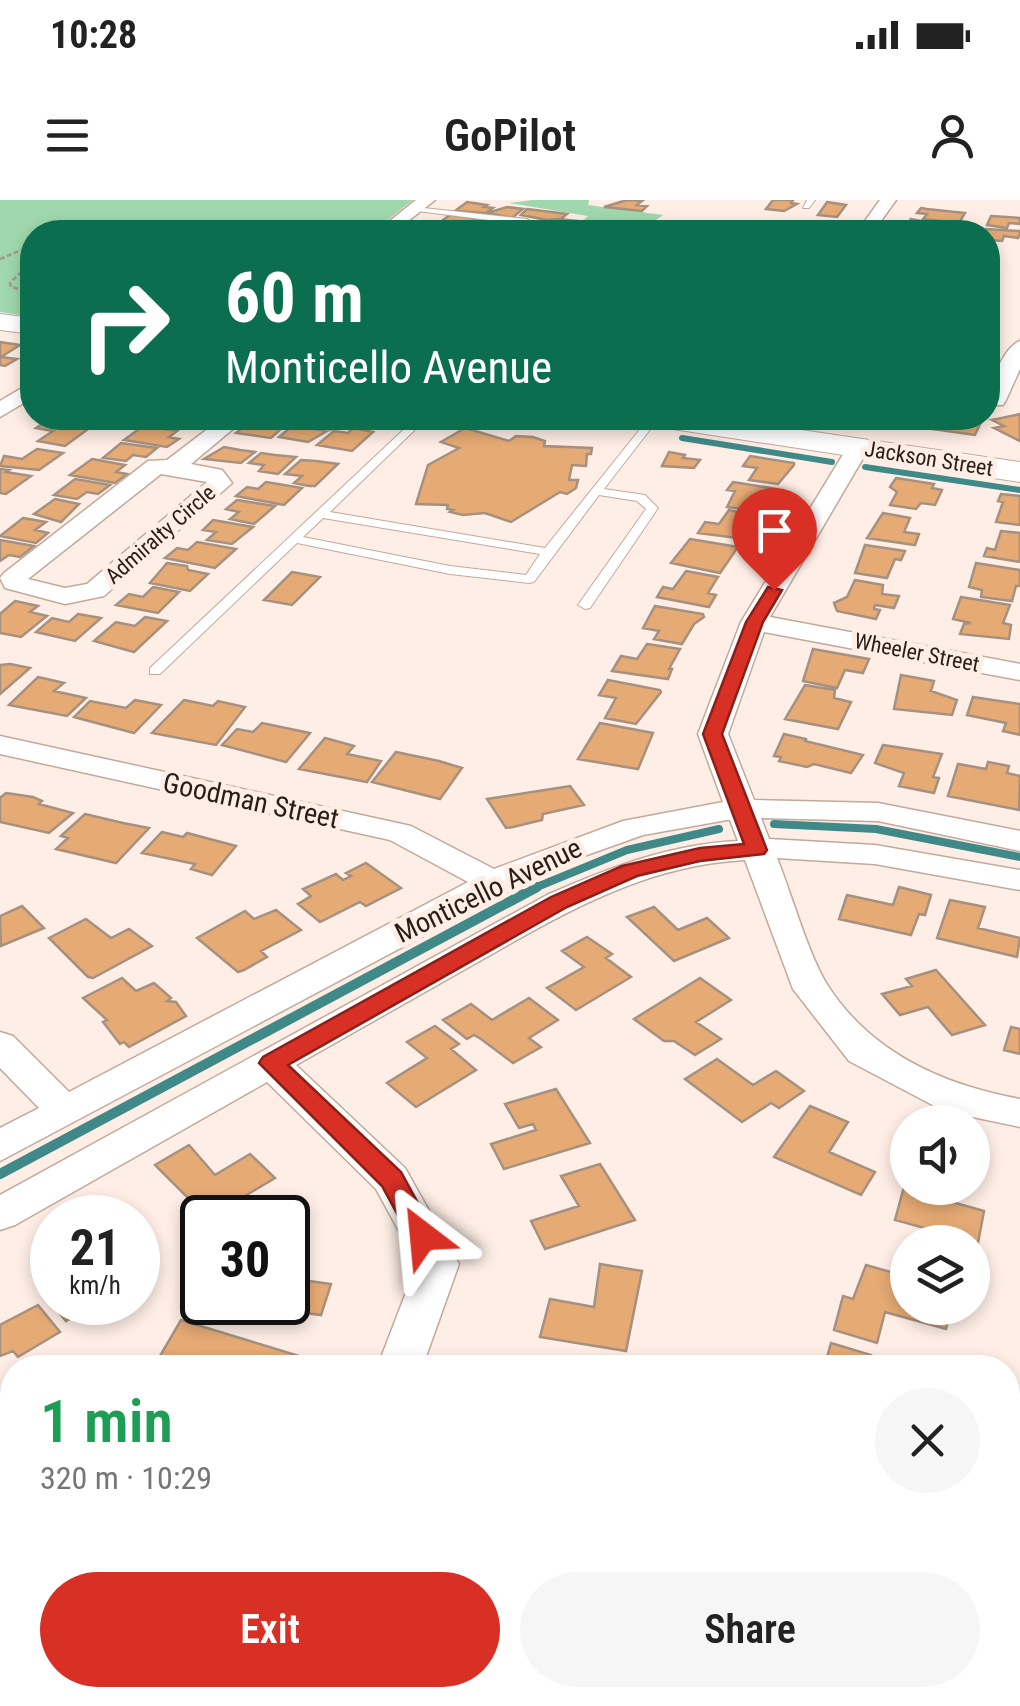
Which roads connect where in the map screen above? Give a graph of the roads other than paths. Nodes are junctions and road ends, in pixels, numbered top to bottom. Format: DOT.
graph roads {
  1 [pos="422,204"];
  2 [pos="400,220"];
  3 [pos="515,220"];
  4 [pos="1020,347"];
  5 [pos="1000,389"];
  6 [pos="220,430"];
  7 [pos="409,430"];
  8 [pos="658,430"];
  9 [pos="745,430"];
  10 [pos="858,448"];
  11 [pos="172,468"];
  12 [pos="1020,472"];
  13 [pos="596,491"];
  14 [pos="320,514"];
  15 [pos="293,540"];
  16 [pos="548,552"];
  17 [pos="585,604"];
  18 [pos="754,622"];
  19 [pos="155,671"];
  20 [pos="1020,672"];
  21 [pos="0,745"];
  22 [pos="739,809"];
  23 [pos="1020,840"];
  24 [pos="756,850"];
  25 [pos="1020,880"];
  26 [pos="494,882"];
  27 [pos="0,1045"];
  28 [pos="271,1063"];
  29 [pos="65,1111"];
  30 [pos="1020,1113"];
  31 [pos="0,1146"];
  32 [pos="0,1214"];
  33 [pos="403,1355"];
  1 -- 2 [label="street"];
  1 -- 3 [label="lane"];
  4 -- 5 [label="street"];
  6 -- 11 [label="street, Admiralty Circle"];
  7 -- 14 [label="lane"];
  8 -- 13 [label="lane"];
  9 -- 10 [label="main road, Jackson Street"];
  10 -- 12 [label="main road, Jackson Street"];
  10 -- 18 [label="street"];
  11 -- 11 [label="street, Admiralty Circle"];
  13 -- 16 [label="lane"];
  13 -- 17 [label="lane"];
  14 -- 15 [label="lane"];
  14 -- 16 [label="lane"];
  15 -- 16 [label="lane"];
  15 -- 19 [label="lane"];
  18 -- 20 [label="street, Wheeler Street"];
  18 -- 22 [label="street"];
  21 -- 26 [label="street, Goodman Street"];
  22 -- 23 [label="street, Monticello Avenue"];
  22 -- 24 [label="street"];
  22 -- 26 [label="street, Monticello Avenue"];
  24 -- 25 [label="street, Monticello Avenue"];
  24 -- 28 [label="street, Monticello Avenue"];
  24 -- 30 [label="street"];
  26 -- 29 [label="street, Monticello Avenue"];
  27 -- 29 [label="street"];
  28 -- 32 [label="street, Monticello Avenue"];
  28 -- 33 [label="street"];
  29 -- 31 [label="street, Monticello Avenue"];
}
